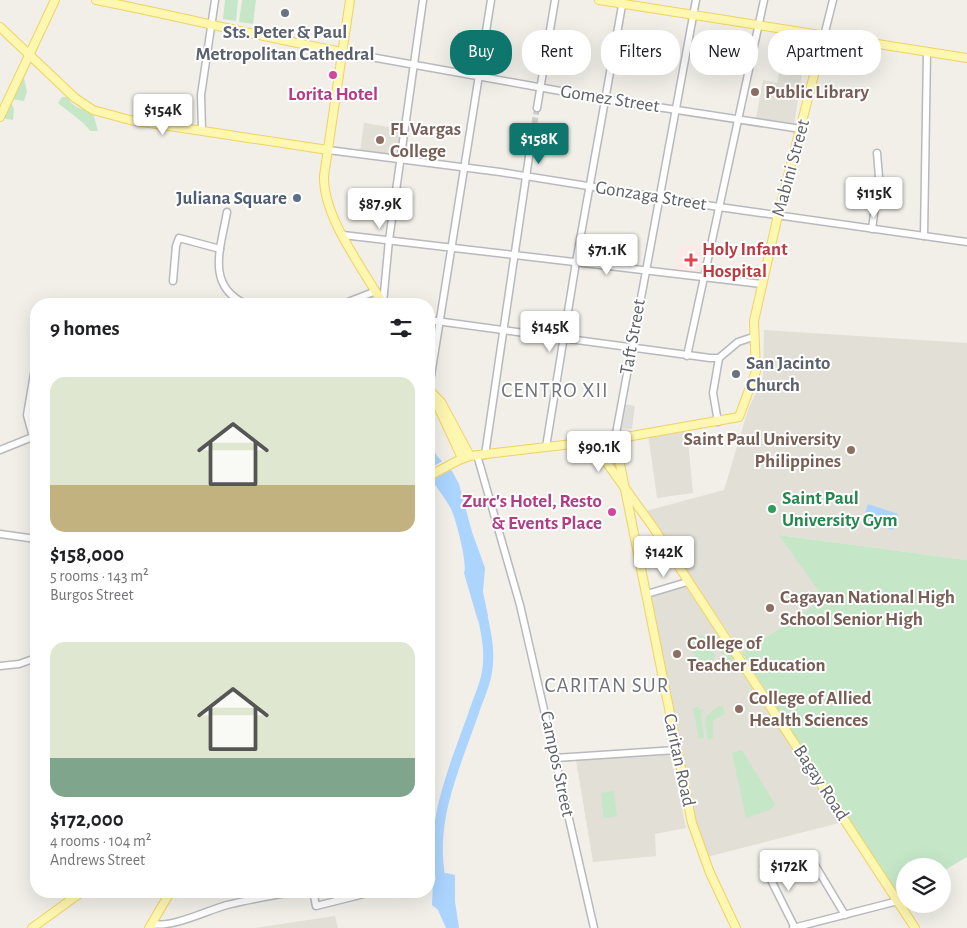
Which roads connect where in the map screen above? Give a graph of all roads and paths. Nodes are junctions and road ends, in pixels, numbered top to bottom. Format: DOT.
graph roads {
  1 [pos="55,0"];
  2 [pos="96,0"];
  3 [pos="215,0"];
  4 [pos="350,0"];
  5 [pos="423,0"];
  6 [pos="492,0"];
  7 [pos="555,0"];
  8 [pos="599,0"];
  9 [pos="696,0"];
  10 [pos="764,0"];
  11 [pos="833,0"];
  12 [pos="622,2"];
  13 [pos="694,15"];
  14 [pos="212,24"];
  15 [pos="0,26"];
  16 [pos="759,26"];
  17 [pos="785,30"];
  18 [pos="826,30"];
  19 [pos="881,45"];
  20 [pos="343,52"];
  21 [pos="926,52"];
  22 [pos="29,54"];
  23 [pos="967,58"];
  24 [pos="414,65"];
  25 [pos="814,75"];
  26 [pos="480,76"];
  27 [pos="540,87"];
  28 [pos="605,99"];
  29 [pos="537,108"];
  30 [pos="674,109"];
  31 [pos="0,117"];
  32 [pos="737,120"];
  33 [pos="801,129"];
  34 [pos="202,130"];
  35 [pos="328,150"];
  36 [pos="530,150"];
  37 [pos="877,153"];
  38 [pos="401,159"];
  39 [pos="466,168"];
  40 [pos="526,176"];
  41 [pos="589,186"];
  42 [pos="658,197"];
  43 [pos="719,207"];
  44 [pos="227,212"];
  45 [pos="778,215"];
  46 [pos="872,229"];
  47 [pos="343,235"];
  48 [pos="924,236"];
  49 [pos="389,240"];
  50 [pos="967,242"];
  51 [pos="453,248"];
  52 [pos="220,249"];
  53 [pos="515,255"];
  54 [pos="576,262"];
  55 [pos="646,269"];
  56 [pos="704,277"];
  57 [pos="173,281"];
  58 [pos="762,284"];
  59 [pos="376,291"];
  60 [pos="234,298"];
  61 [pos="358,298"];
  62 [pos="380,298"];
  63 [pos="384,298"];
  64 [pos="435,321"];
  65 [pos="441,322"];
  66 [pos="504,331"];
  67 [pos="753,337"];
  68 [pos="563,338"];
  69 [pos="631,348"];
  70 [pos="687,356"];
  71 [pos="719,358"];
  72 [pos="435,359"];
  73 [pos="435,395"];
  74 [pos="30,397"];
  75 [pos="718,422"];
  76 [pos="30,423"];
  77 [pos="30,439"];
  78 [pos="615,439"];
  79 [pos="591,441"];
  80 [pos="546,447"];
  81 [pos="0,450"];
  82 [pos="473,456"];
  83 [pos="435,473"];
  84 [pos="626,491"];
  85 [pos="0,534"];
  86 [pos="30,538"];
  87 [pos="687,582"];
  88 [pos="647,594"];
  89 [pos="30,660"];
  90 [pos="0,666"];
  91 [pos="676,750"];
  92 [pos="555,758"];
  93 [pos="73,898"];
  94 [pos="167,898"];
  95 [pos="264,898"];
  96 [pos="314,898"];
  97 [pos="348,898"];
  98 [pos="896,898"];
  99 [pos="896,902"];
  100 [pos="905,913"];
  101 [pos="845,915"];
  102 [pos="151,926"];
  103 [pos="32,928"];
  104 [pos="594,928"];
  105 [pos="736,928"];
  106 [pos="794,928"];
  107 [pos="914,928"];
  1 -- 22 [label="main road"];
  2 -- 14 [label="main road, Gomez Street"];
  3 -- 14 [label="street"];
  4 -- 20 [label="main road"];
  5 -- 24 [label="street"];
  6 -- 26 [label="street"];
  7 -- 27 [label="street"];
  8 -- 12 [label="main road"];
  9 -- 13 [label="street, Taft Street"];
  10 -- 16 [label="street"];
  11 -- 18 [label="street, Mabini Street"];
  12 -- 13 [label="main road"];
  12 -- 28 [label="street"];
  13 -- 16 [label="main road"];
  13 -- 30 [label="street, Taft Street"];
  14 -- 20 [label="main road, Gomez Street"];
  14 -- 34 [label="street"];
  15 -- 22 [label="main road, Gonzaga Street"];
  16 -- 17 [label="main road"];
  16 -- 32 [label="street"];
  19 -- 21 [label="main road"];
  20 -- 24 [label="street, Gomez Street"];
  20 -- 35 [label="main road"];
  21 -- 23 [label="main road"];
  21 -- 48 [label="street"];
  22 -- 31 [label="main road"];
  22 -- 34 [label="main road, Gonzaga Street"];
  24 -- 26 [label="street, Gomez Street"];
  24 -- 38 [label="street"];
  25 -- 33 [label="main road, Mabini Street"];
  26 -- 27 [label="street, Gomez Street"];
  26 -- 39 [label="street"];
  27 -- 28 [label="street, Gomez Street"];
  27 -- 29 [label="street"];
  28 -- 30 [label="street, Gomez Street"];
  28 -- 41 [label="street"];
  30 -- 32 [label="street, Gomez Street"];
  30 -- 42 [label="street, Taft Street"];
  32 -- 33 [label="street, Gomez Street"];
  32 -- 43 [label="street"];
  33 -- 45 [label="main road, Mabini Street"];
  34 -- 35 [label="main road, Gonzaga Street"];
  35 -- 38 [label="street, Gonzaga Street"];
  35 -- 47 [label="main road"];
  36 -- 40 [label="street"];
  37 -- 46 [label="street"];
  38 -- 39 [label="street, Gonzaga Street"];
  38 -- 49 [label="street"];
  39 -- 40 [label="street, Gonzaga Street"];
  39 -- 51 [label="street"];
  40 -- 41 [label="street, Gonzaga Street"];
  40 -- 53 [label="street"];
  41 -- 42 [label="street, Gonzaga Street"];
  41 -- 54 [label="street"];
  42 -- 43 [label="street, Gonzaga Street"];
  42 -- 55 [label="street, Taft Street"];
  43 -- 45 [label="street, Gonzaga Street"];
  43 -- 56 [label="street"];
  44 -- 52 [label="street"];
  45 -- 46 [label="street, Gonzaga Street"];
  45 -- 58 [label="main road, Mabini Street"];
  46 -- 48 [label="street, Gonzaga Street"];
  47 -- 49 [label="street"];
  47 -- 59 [label="main road"];
  48 -- 50 [label="street, Gonzaga Street"];
  49 -- 51 [label="street"];
  49 -- 63 [label="street"];
  51 -- 53 [label="street"];
  51 -- 65 [label="street"];
  52 -- 57 [label="street"];
  52 -- 60 [label="street"];
  53 -- 54 [label="street"];
  53 -- 66 [label="street"];
  54 -- 55 [label="street"];
  54 -- 68 [label="street"];
  55 -- 56 [label="street"];
  55 -- 69 [label="street, Taft Street"];
  56 -- 58 [label="street"];
  56 -- 70 [label="street"];
  58 -- 67 [label="main road, Mabini Street"];
  59 -- 61 [label="street"];
  59 -- 62 [label="main road"];
  64 -- 65 [label="street"];
  65 -- 66 [label="street"];
  65 -- 72 [label="street"];
  66 -- 68 [label="street"];
  66 -- 82 [label="street"];
  67 -- 71 [label="street"];
  67 -- 75 [label="main road, Mabini Street"];
  68 -- 69 [label="street"];
  68 -- 80 [label="street"];
  69 -- 70 [label="street"];
  69 -- 78 [label="street, Taft Street"];
  70 -- 71 [label="street"];
  71 -- 75 [label="street"];
  73 -- 82 [label="main road"];
  74 -- 76 [label="street"];
  75 -- 78 [label="main road"];
  77 -- 81 [label="street"];
  78 -- 79 [label="main road"];
  78 -- 84 [label="main road, Caritan Road"];
  79 -- 80 [label="main road"];
  79 -- 84 [label="main road, Bagay Road"];
  80 -- 82 [label="main road"];
  82 -- 83 [label="main road"];
  82 -- 92 [label="street, Campos Street"];
  84 -- 87 [label="main road, Bagay Road"];
  84 -- 88 [label="main road, Caritan Road"];
  85 -- 86 [label="street"];
  87 -- 88 [label="street"];
  87 -- 98 [label="main road, Bagay Road"];
  88 -- 91 [label="main road, Caritan Road"];
  89 -- 90 [label="street"];
  91 -- 92 [label="street"];
  91 -- 105 [label="main road, Caritan Road"];
  92 -- 104 [label="street, Campos Street"];
  93 -- 103 [label="main road"];
  94 -- 102 [label="main road"];
  95 -- 102 [label="street"];
  96 -- 97 [label="street"];
  99 -- 101 [label="street"];
  100 -- 107 [label="main road, Bagay Road"];
  101 -- 106 [label="street"];
  101 -- 106 [label="street"];
}
